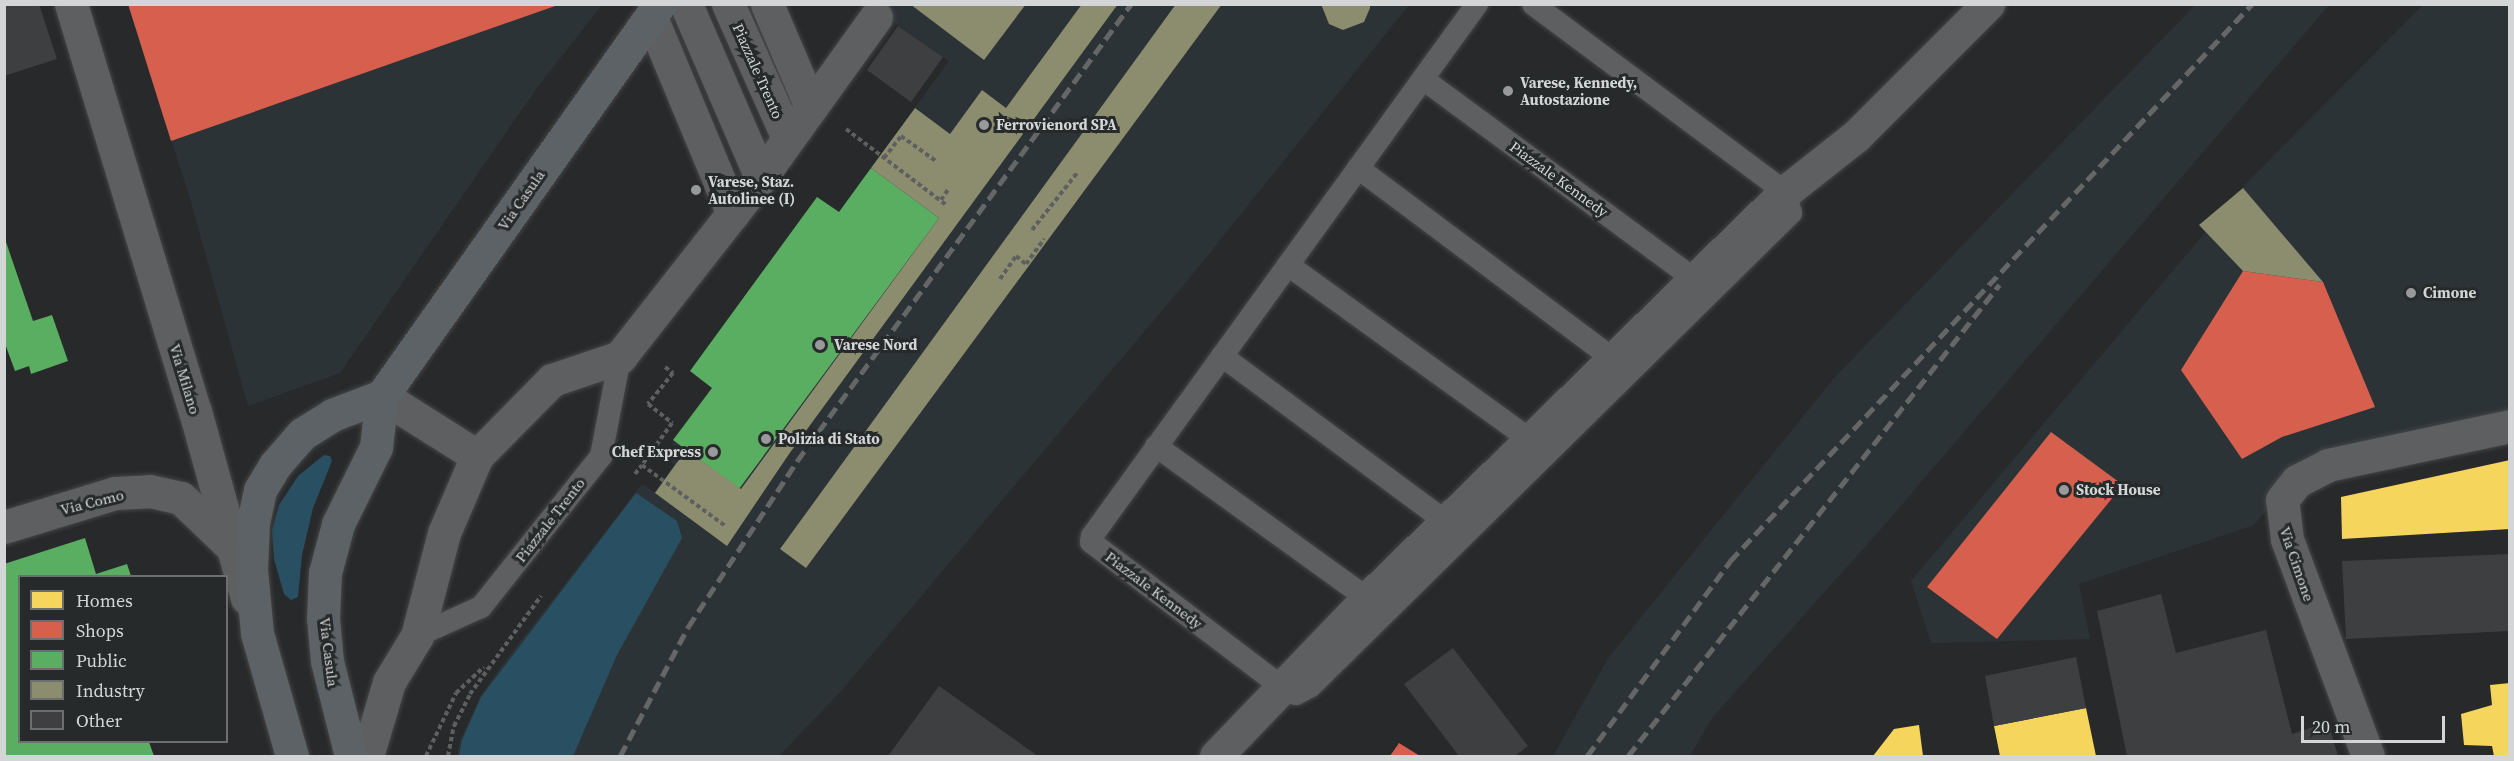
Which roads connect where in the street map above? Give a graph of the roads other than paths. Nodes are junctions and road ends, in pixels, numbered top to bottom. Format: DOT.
graph roads {
  1 [pos="71,4"];
  2 [pos="686,4"];
  3 [pos="728,4"];
  4 [pos="767,4"];
  5 [pos="1477,4"];
  6 [pos="1533,4"];
  7 [pos="1988,4"];
  8 [pos="656,11"];
  9 [pos="876,17"];
  10 [pos="1423,79"];
  11 [pos="811,107"];
  12 [pos="788,138"];
  13 [pos="1358,168"];
  14 [pos="761,177"];
  15 [pos="1785,192"];
  16 [pos="733,214"];
  17 [pos="1288,265"];
  18 [pos="1704,286"];
  19 [pos="626,350"];
  20 [pos="1222,356"];
  21 [pos="1622,366"];
  22 [pos="382,396"];
  23 [pos="2510,426"];
  24 [pos="1156,446"];
  25 [pos="1540,446"];
  26 [pos="477,456"];
  27 [pos="4,527"];
  28 [pos="1454,528"];
  29 [pos="233,548"];
  30 [pos="1376,605"];
  31 [pos="257,633"];
  32 [pos="417,636"];
  33 [pos="1280,686"];
  34 [pos="292,756"];
  35 [pos="351,756"];
  36 [pos="366,756"];
  37 [pos="1216,756"];
  38 [pos="2368,756"];
  1 -- 29 [label="street, Via Milano"];
  2 -- 14 [label="street"];
  3 -- 12 [label="street, Piazzale Trento"];
  4 -- 11 [label="street"];
  5 -- 10 [label="lane, Piazzale Kennedy"];
  6 -- 15 [label="lane"];
  7 -- 15 [label="street"];
  8 -- 16 [label="street"];
  8 -- 22 [label="main road, Via Casula"];
  9 -- 11 [label="street, Piazzale Trento"];
  10 -- 13 [label="lane, Piazzale Kennedy"];
  10 -- 18 [label="lane, Piazzale Kennedy"];
  11 -- 12 [label="street, Piazzale Trento"];
  12 -- 14 [label="street, Piazzale Trento"];
  13 -- 17 [label="lane, Piazzale Kennedy"];
  13 -- 21 [label="lane"];
  14 -- 16 [label="street, Piazzale Trento"];
  15 -- 18 [label="street"];
  16 -- 19 [label="street, Piazzale Trento"];
  17 -- 20 [label="lane, Piazzale Kennedy"];
  17 -- 25 [label="lane"];
  18 -- 21 [label="street"];
  19 -- 26 [label="street"];
  19 -- 32 [label="lane, Piazzale Trento"];
  20 -- 24 [label="lane, Piazzale Kennedy"];
  20 -- 28 [label="lane"];
  21 -- 25 [label="street"];
  22 -- 26 [label="street"];
  22 -- 31 [label="main road"];
  22 -- 35 [label="main road, Via Casula"];
  23 -- 38 [label="street, Via Cimone"];
  24 -- 30 [label="lane"];
  24 -- 33 [label="lane, Piazzale Kennedy"];
  25 -- 28 [label="street"];
  26 -- 32 [label="street"];
  27 -- 29 [label="street, Via Como"];
  28 -- 30 [label="street"];
  29 -- 31 [label="street, Via Milano"];
  30 -- 33 [label="street"];
  31 -- 34 [label="main road, Via Milano"];
  32 -- 36 [label="street"];
  33 -- 37 [label="street"];
}
